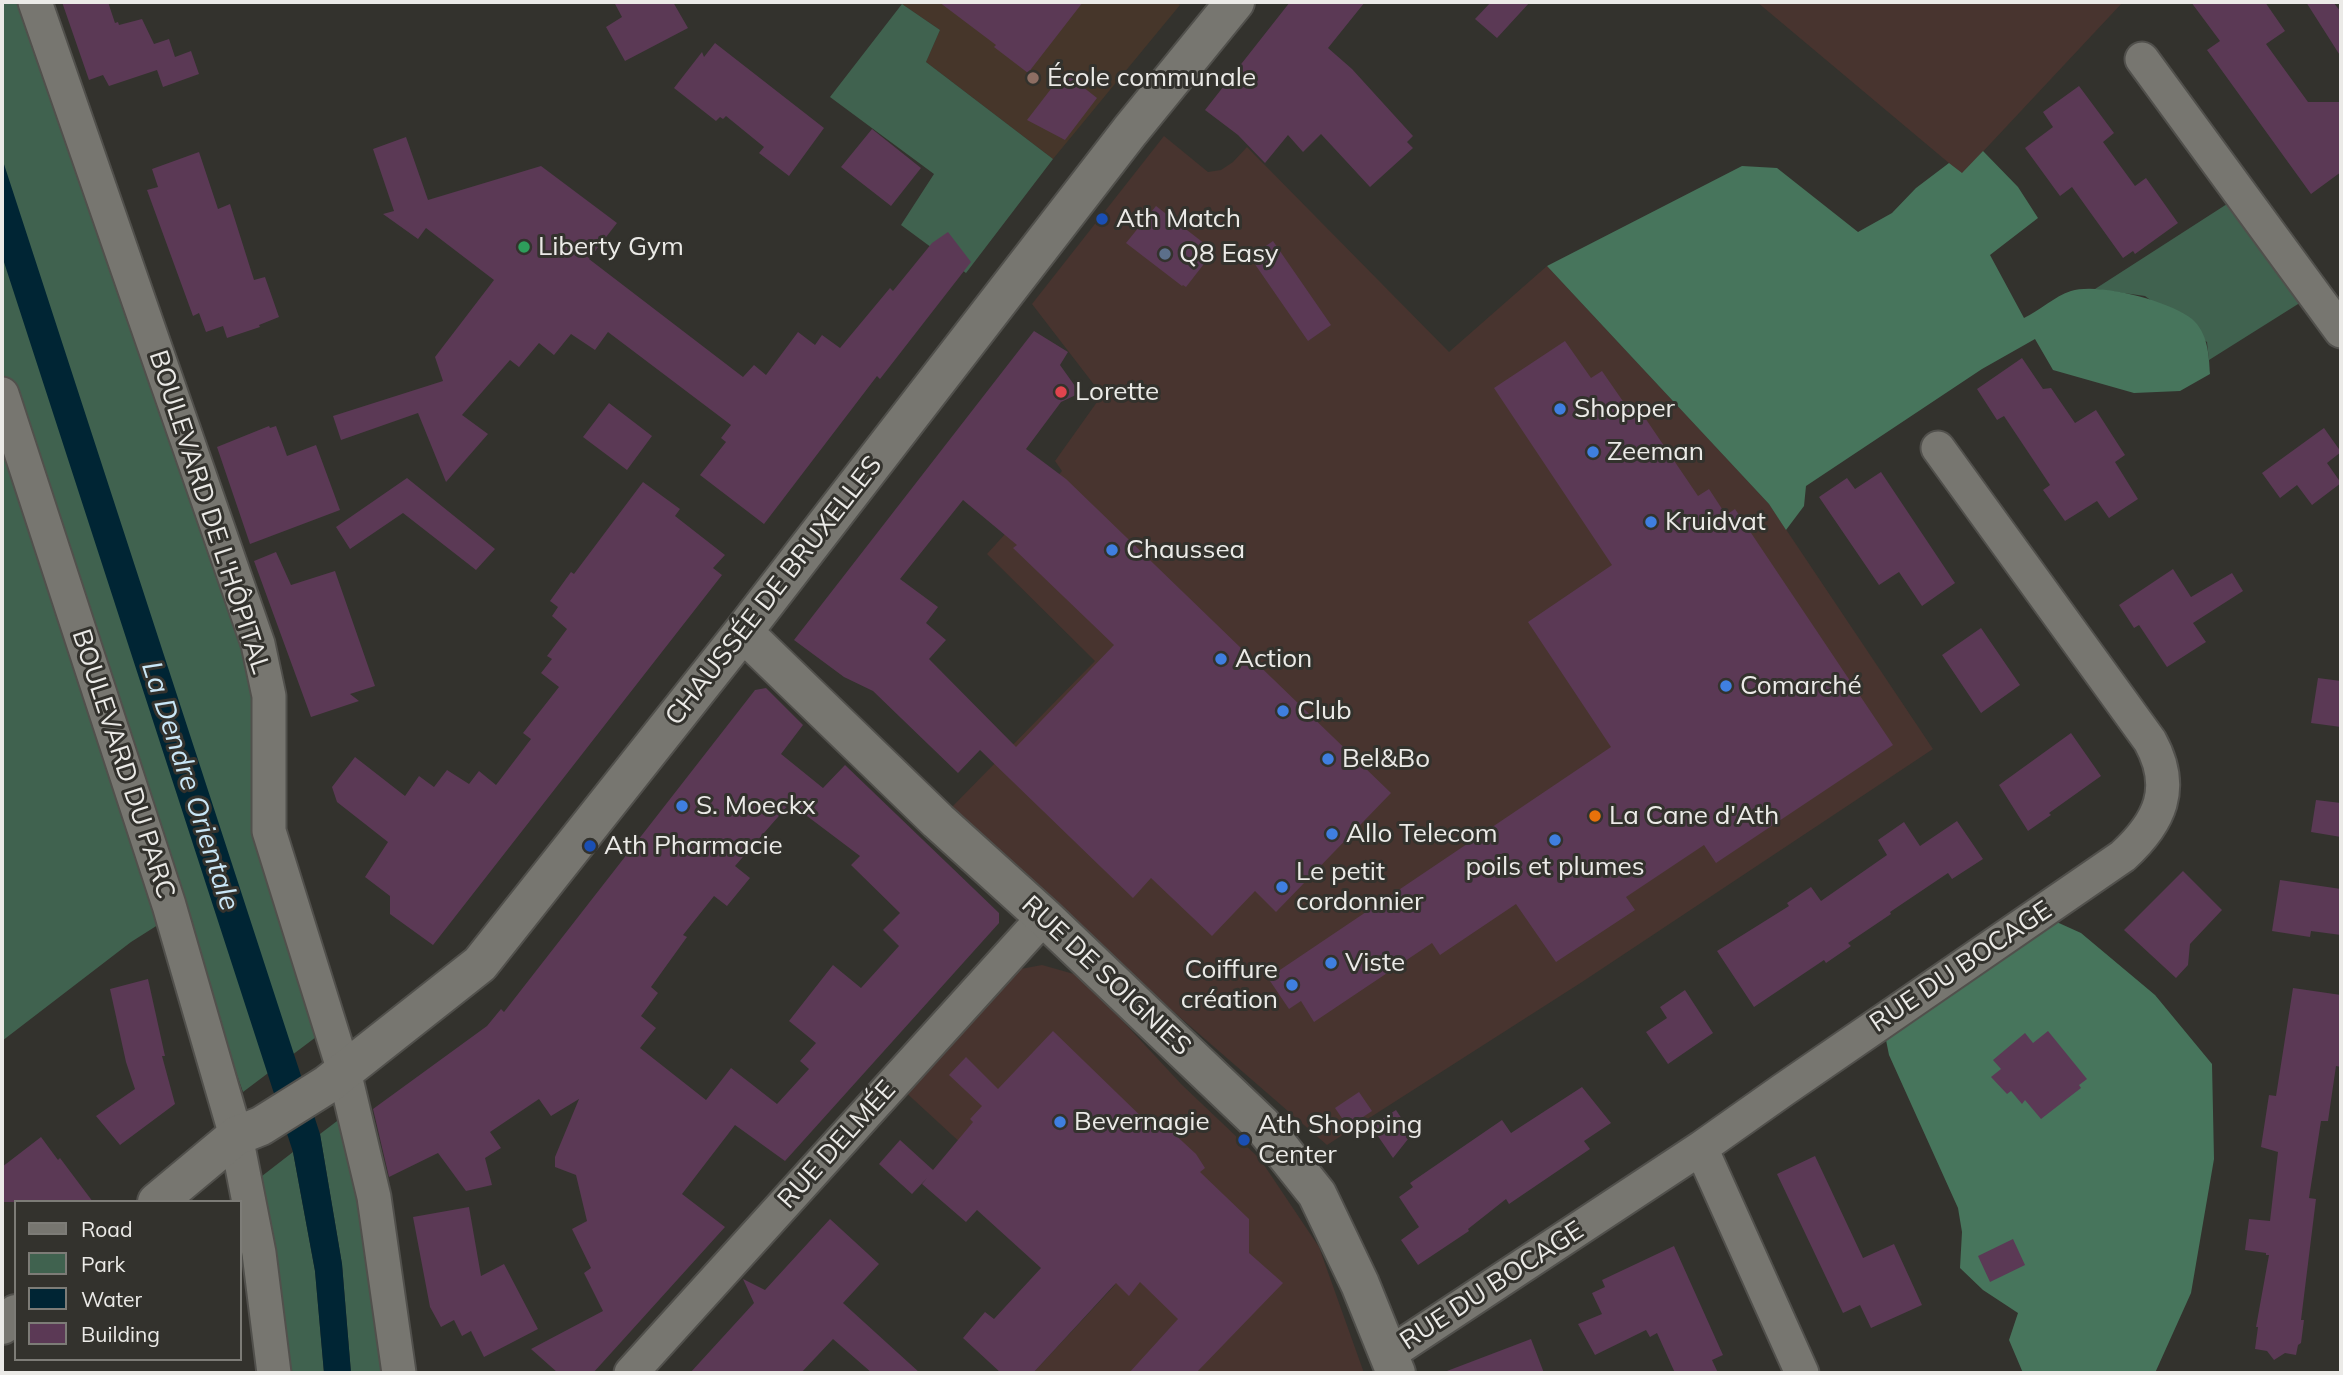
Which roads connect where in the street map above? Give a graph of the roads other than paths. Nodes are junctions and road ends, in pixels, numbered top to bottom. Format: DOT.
graph roads {
  1 [pos="36,2"];
  2 [pos="1235,2"];
  3 [pos="2142,59"];
  4 [pos="2341,331"];
  5 [pos="3,400"];
  6 [pos="1938,448"];
  7 [pos="743,632"];
  8 [pos="1044,917"];
  9 [pos="336,1078"];
  10 [pos="248,1131"];
  11 [pos="1701,1148"];
  12 [pos="160,1200"];
  13 [pos="1393,1364"];
  14 [pos="274,1373"];
  15 [pos="399,1373"];
  16 [pos="631,1373"];
  17 [pos="1802,1373"];
  1 -- 9 [label="street, BOULEVARD DE L'HÔPITAL"];
  2 -- 7 [label="street, CHAUSSÉE DE BRUXELLES"];
  3 -- 4 [label="street"];
  5 -- 10 [label="street, BOULEVARD DU PARC"];
  6 -- 11 [label="street, RUE DU BOCAGE"];
  7 -- 8 [label="street, RUE DE SOIGNIES"];
  7 -- 9 [label="street, CHAUSSÉE DE BRUXELLES"];
  8 -- 13 [label="street, RUE DE SOIGNIES"];
  8 -- 16 [label="street, RUE DELMÉE"];
  9 -- 10 [label="street, CHAUSSÉE DE BRUXELLES"];
  9 -- 15 [label="street, BOULEVARD DE L'HÔPITAL"];
  10 -- 12 [label="street, CHAUSSÉE DE BRUXELLES"];
  10 -- 14 [label="street, BOULEVARD DU PARC"];
  11 -- 13 [label="street, RUE DU BOCAGE"];
  11 -- 17 [label="street"];
}
